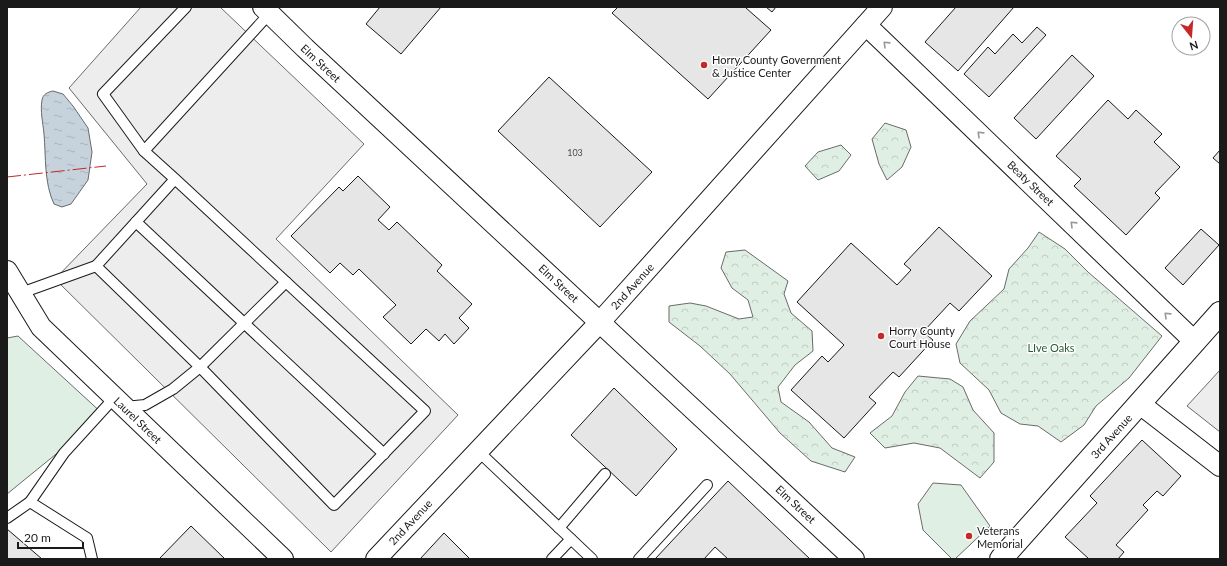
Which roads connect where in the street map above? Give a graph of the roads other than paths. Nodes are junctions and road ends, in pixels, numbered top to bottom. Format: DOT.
graph roads {
  1 [pos="186,7"];
  2 [pos="882,7"];
  3 [pos="267,10"];
  4 [pos="866,25"];
  5 [pos="144,150"];
  6 [pos="175,179"];
  7 [pos="136,222"];
  8 [pos="96,266"];
  9 [pos="7,271"];
  10 [pos="286,282"];
  11 [pos="21,293"];
  12 [pos="1220,313"];
  13 [pos="600,322"];
  14 [pos="244,323"];
  15 [pos="1195,342"];
  16 [pos="200,367"];
  17 [pos="120,402"];
  18 [pos="1140,404"];
  19 [pos="478,451"];
  20 [pos="384,454"];
  21 [pos="1220,466"];
  22 [pos="605,474"];
  23 [pos="707,485"];
  24 [pos="30,502"];
  25 [pos="7,518"];
  26 [pos="559,528"];
  27 [pos="571,539"];
  28 [pos="92,559"];
  29 [pos="283,559"];
  30 [pos="376,559"];
  31 [pos="552,559"];
  32 [pos="592,559"];
  33 [pos="639,559"];
  34 [pos="854,559"];
  35 [pos="1001,559"];
  1 -- 5 [label="lane"];
  2 -- 4 [label="street, 2nd Avenue"];
  3 -- 5 [label="lane"];
  3 -- 13 [label="street, Elm Street"];
  4 -- 13 [label="street, 2nd Avenue"];
  15 -- 4 [label="street, Beaty Street, one-way"];
  5 -- 6 [label="lane"];
  6 -- 7 [label="lane"];
  6 -- 10 [label="lane"];
  7 -- 8 [label="lane"];
  7 -- 14 [label="lane"];
  8 -- 11 [label="lane"];
  8 -- 16 [label="lane"];
  9 -- 11 [label="street, Laurel Street"];
  10 -- 14 [label="lane"];
  10 -- 20 [label="lane"];
  11 -- 17 [label="street, Laurel Street"];
  12 -- 15 [label="main road, 3rd Avenue"];
  13 -- 19 [label="street, 2nd Avenue"];
  13 -- 34 [label="street, Elm Street"];
  14 -- 16 [label="lane"];
  14 -- 20 [label="lane"];
  15 -- 18 [label="main road, 3rd Avenue"];
  16 -- 17 [label="lane"];
  16 -- 20 [label="lane"];
  17 -- 24 [label="lane"];
  17 -- 29 [label="street, Laurel Street"];
  18 -- 21 [label="street"];
  18 -- 35 [label="main road, 3rd Avenue"];
  19 -- 26 [label="lane"];
  19 -- 30 [label="street, 2nd Avenue"];
  22 -- 26 [label="lane"];
  23 -- 33 [label="lane"];
  24 -- 25 [label="lane"];
  24 -- 28 [label="lane"];
  26 -- 27 [label="lane"];
  27 -- 31 [label="lane"];
  27 -- 32 [label="lane"];
}
